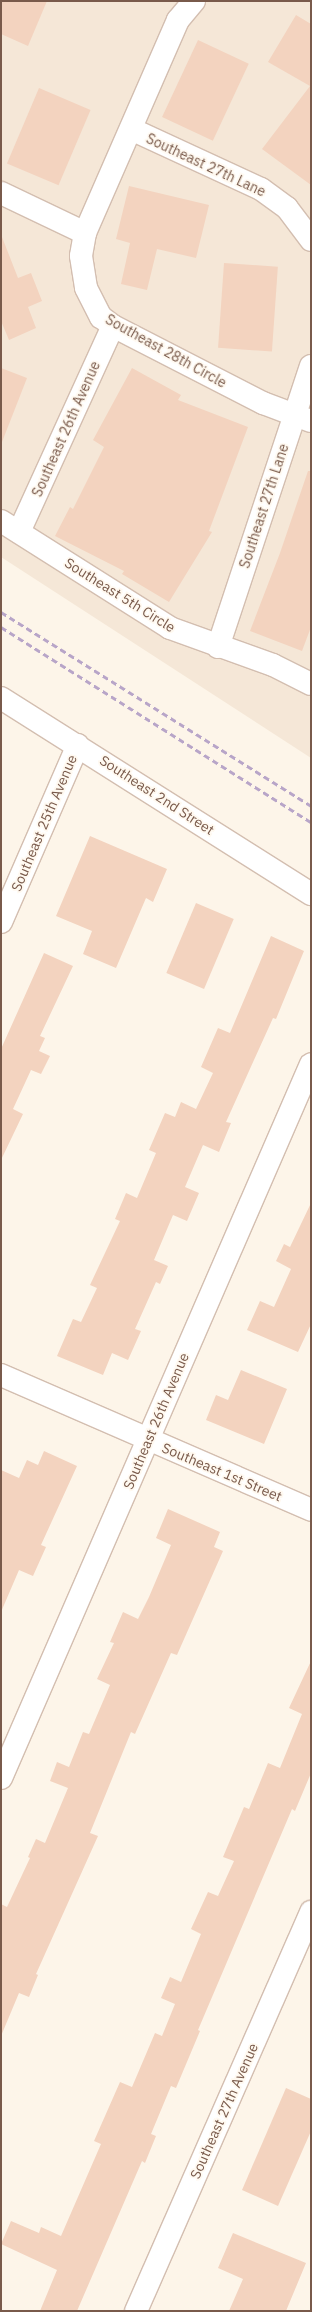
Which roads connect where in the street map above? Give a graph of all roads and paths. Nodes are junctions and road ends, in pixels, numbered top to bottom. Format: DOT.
graph roads {
  1 [pos="194,1"];
  2 [pos="130,129"];
  3 [pos="1,192"];
  4 [pos="85,233"];
  5 [pos="311,240"];
  6 [pos="113,326"];
  7 [pos="311,366"];
  8 [pos="302,418"];
  9 [pos="1,521"];
  10 [pos="20,532"];
  11 [pos="218,647"];
  12 [pos="311,684"];
  13 [pos="1,698"];
  14 [pos="78,745"];
  15 [pos="311,894"];
  16 [pos="1,922"];
  17 [pos="311,1064"];
  18 [pos="1,1376"];
  19 [pos="148,1440"];
  20 [pos="311,1510"];
  21 [pos="1,1778"];
  22 [pos="311,1912"];
  23 [pos="136,2311"];
  1 -- 2 [label="street, Southeast 28th Circle"];
  2 -- 4 [label="street, Southeast 28th Circle"];
  2 -- 5 [label="street, Southeast 27th Lane"];
  3 -- 4 [label="street"];
  4 -- 6 [label="street, Southeast 28th Circle"];
  6 -- 8 [label="street, Southeast 28th Circle"];
  6 -- 10 [label="street, Southeast 26th Avenue"];
  7 -- 8 [label="street, Southeast 27th Lane"];
  8 -- 11 [label="street, Southeast 27th Lane"];
  9 -- 10 [label="street, Southeast 5th Circle"];
  10 -- 11 [label="street, Southeast 5th Circle"];
  11 -- 12 [label="street, Southeast 5th Circle"];
  13 -- 14 [label="street, Southeast 2nd Street"];
  14 -- 15 [label="street, Southeast 2nd Street"];
  14 -- 16 [label="street, Southeast 25th Avenue"];
  17 -- 19 [label="street, Southeast 26th Avenue"];
  18 -- 19 [label="street, Southeast 1st Street"];
  19 -- 20 [label="street, Southeast 1st Street"];
  19 -- 21 [label="street, Southeast 26th Avenue"];
  22 -- 23 [label="street, Southeast 27th Avenue"];
}
